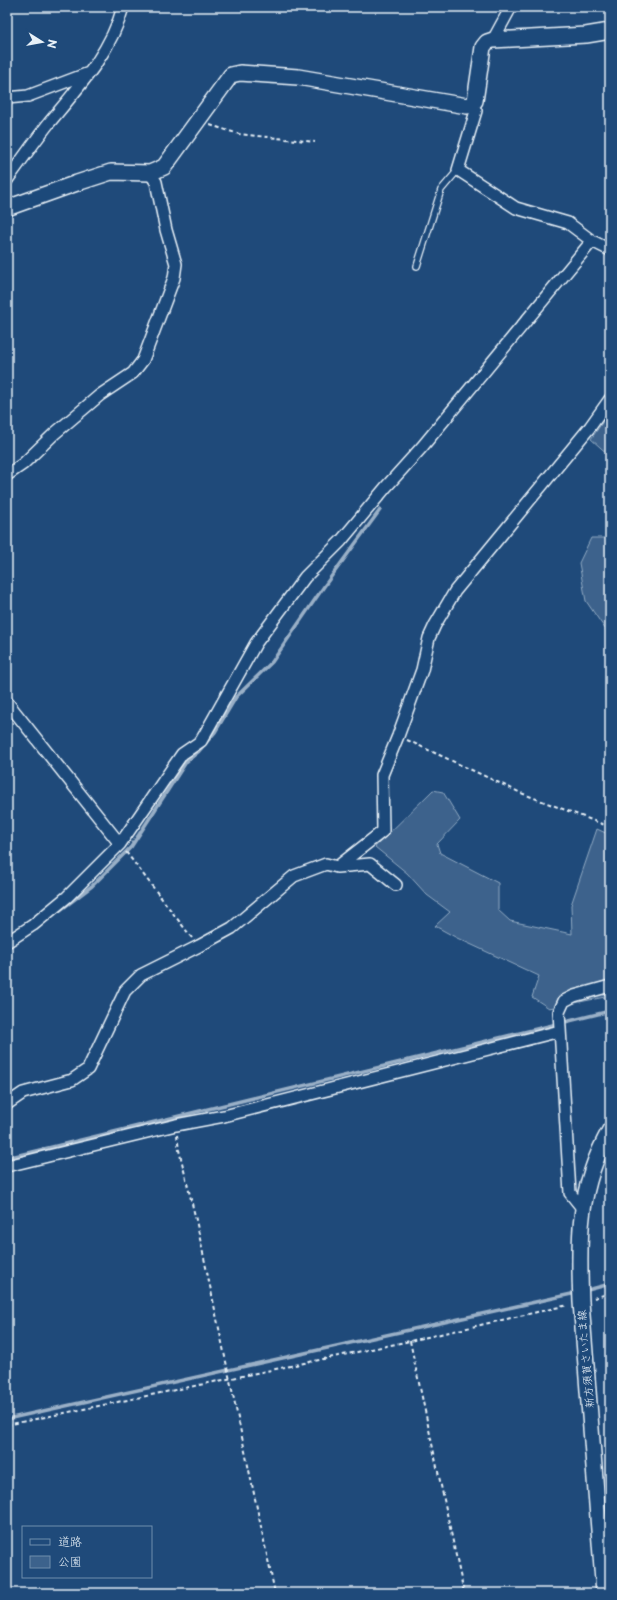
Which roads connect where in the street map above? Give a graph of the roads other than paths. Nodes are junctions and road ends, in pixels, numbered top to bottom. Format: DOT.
graph roads {
  1 [pos="123,7"];
  2 [pos="511,7"];
  3 [pos="610,31"];
  4 [pos="493,40"];
  5 [pos="90,73"];
  6 [pos="7,98"];
  7 [pos="471,105"];
  8 [pos="458,170"];
  9 [pos="150,173"];
  10 [pos="7,180"];
  11 [pos="7,208"];
  12 [pos="592,241"];
  13 [pos="610,250"];
  14 [pos="417,266"];
  15 [pos="610,399"];
  16 [pos="7,475"];
  17 [pos="7,702"];
  18 [pos="120,844"];
  19 [pos="337,867"];
  20 [pos="396,885"];
  21 [pos="7,942"];
  22 [pos="610,986"];
  23 [pos="560,1031"];
  24 [pos="7,1104"];
  25 [pos="610,1130"];
  26 [pos="7,1166"];
  27 [pos="582,1208"];
  28 [pos="604,1593"];
  1 -- 5 [label="street"];
  2 -- 4 [label="street"];
  3 -- 4 [label="street"];
  4 -- 7 [label="street"];
  5 -- 6 [label="street"];
  5 -- 10 [label="street"];
  7 -- 8 [label="street"];
  7 -- 9 [label="street"];
  8 -- 12 [label="street"];
  8 -- 14 [label="lane"];
  9 -- 11 [label="street"];
  9 -- 16 [label="street"];
  12 -- 13 [label="street"];
  12 -- 18 [label="street"];
  15 -- 19 [label="street"];
  17 -- 18 [label="street"];
  18 -- 21 [label="street"];
  19 -- 20 [label="street"];
  19 -- 24 [label="street"];
  22 -- 23 [label="street"];
  23 -- 26 [label="street"];
  23 -- 27 [label="street"];
  25 -- 27 [label="street, 新方須賀さいたま線"];
  27 -- 28 [label="street, 新方須賀さいたま線"];
}
